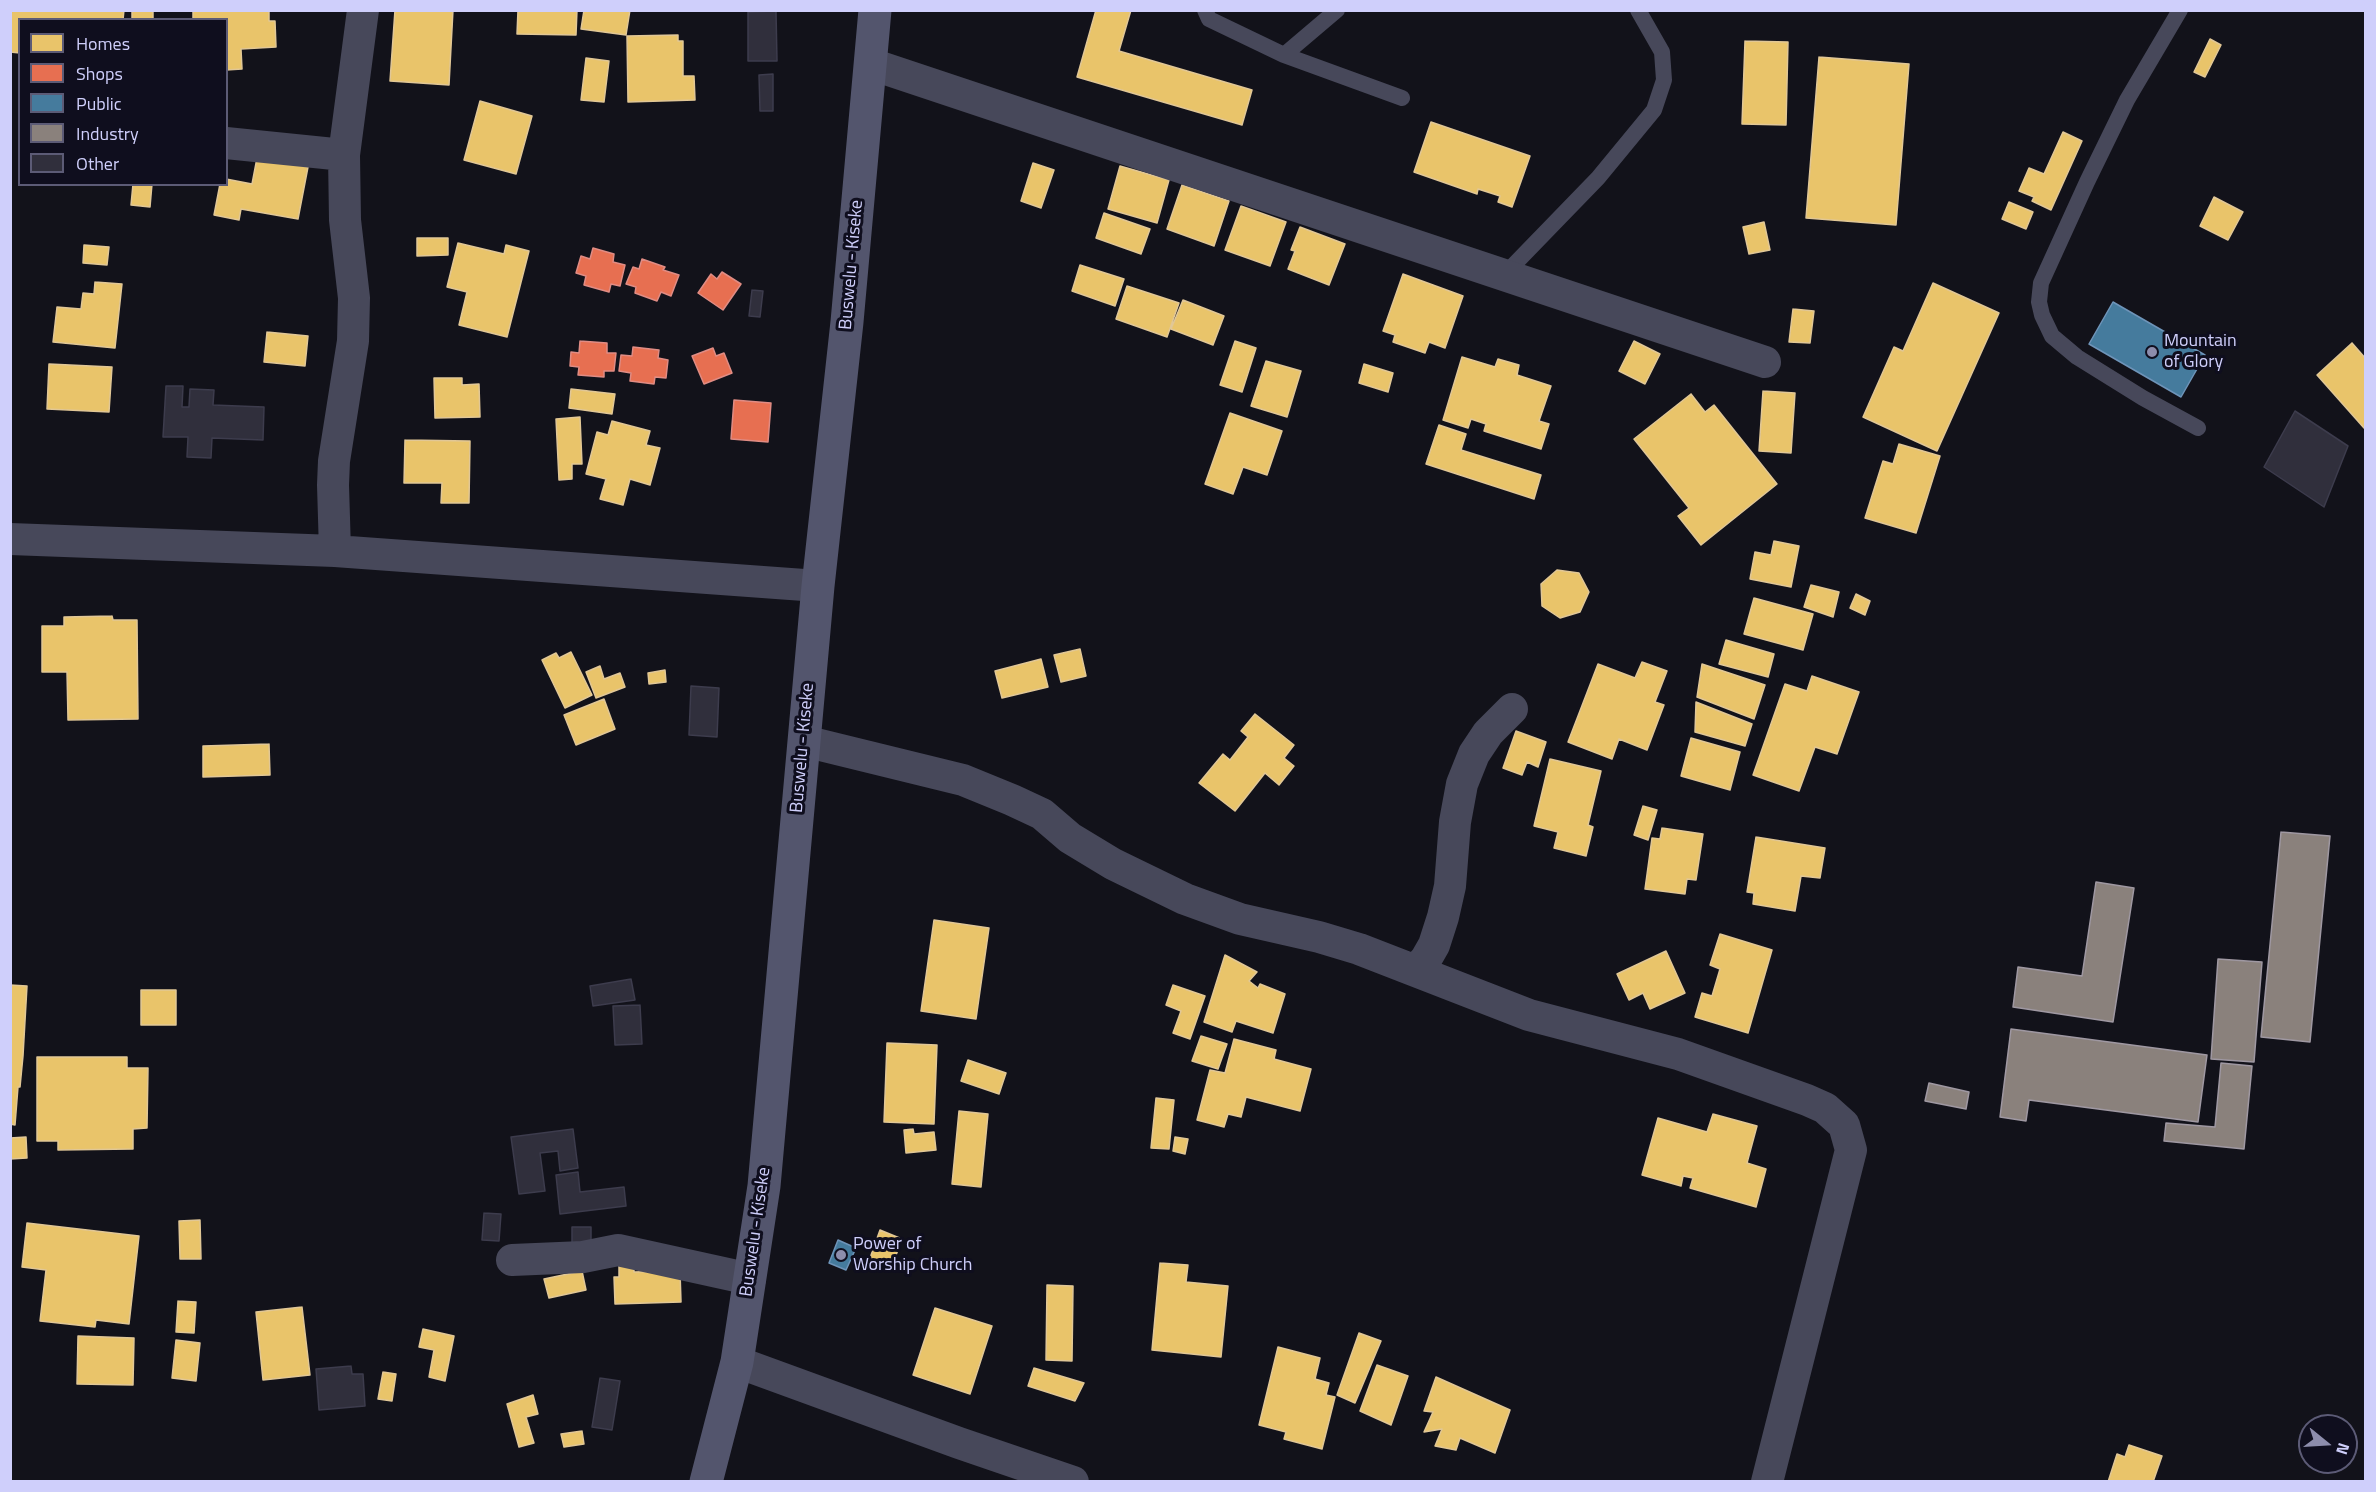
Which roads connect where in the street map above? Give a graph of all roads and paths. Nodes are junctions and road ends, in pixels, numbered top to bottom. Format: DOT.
graph roads {
  1 [pos="363,10"];
  2 [pos="874,10"];
  3 [pos="1205,10"];
  4 [pos="1337,10"];
  5 [pos="1638,10"];
  6 [pos="2180,10"];
  7 [pos="1284,55"];
  8 [pos="871,64"];
  9 [pos="1402,98"];
  10 [pos="228,143"];
  11 [pos="344,155"];
  12 [pos="1504,275"];
  13 [pos="1765,362"];
  14 [pos="2198,428"];
  15 [pos="10,539"];
  16 [pos="335,551"];
  17 [pos="818,586"];
  18 [pos="1512,709"];
  19 [pos="804,741"];
  20 [pos="1416,970"];
  21 [pos="512,1260"];
  22 [pos="750,1279"];
  23 [pos="737,1362"];
  24 [pos="706,1482"];
  25 [pos="1073,1482"];
  26 [pos="1767,1482"];
  1 -- 11 [label="street"];
  2 -- 8 [label="main road, Buswelu - Kiseke"];
  3 -- 7 [label="lane"];
  4 -- 7 [label="lane"];
  5 -- 12 [label="lane"];
  6 -- 14 [label="lane"];
  7 -- 9 [label="lane"];
  8 -- 12 [label="street"];
  8 -- 17 [label="main road, Buswelu - Kiseke"];
  10 -- 11 [label="street"];
  11 -- 16 [label="street"];
  12 -- 13 [label="street"];
  15 -- 16 [label="street"];
  16 -- 17 [label="street"];
  17 -- 19 [label="main road, Buswelu - Kiseke"];
  18 -- 20 [label="street"];
  19 -- 20 [label="street"];
  19 -- 22 [label="main road, Buswelu - Kiseke"];
  20 -- 26 [label="street"];
  21 -- 22 [label="street"];
  22 -- 23 [label="main road, Buswelu - Kiseke"];
  23 -- 24 [label="main road, Buswelu - Kiseke"];
  23 -- 25 [label="street"];
}
